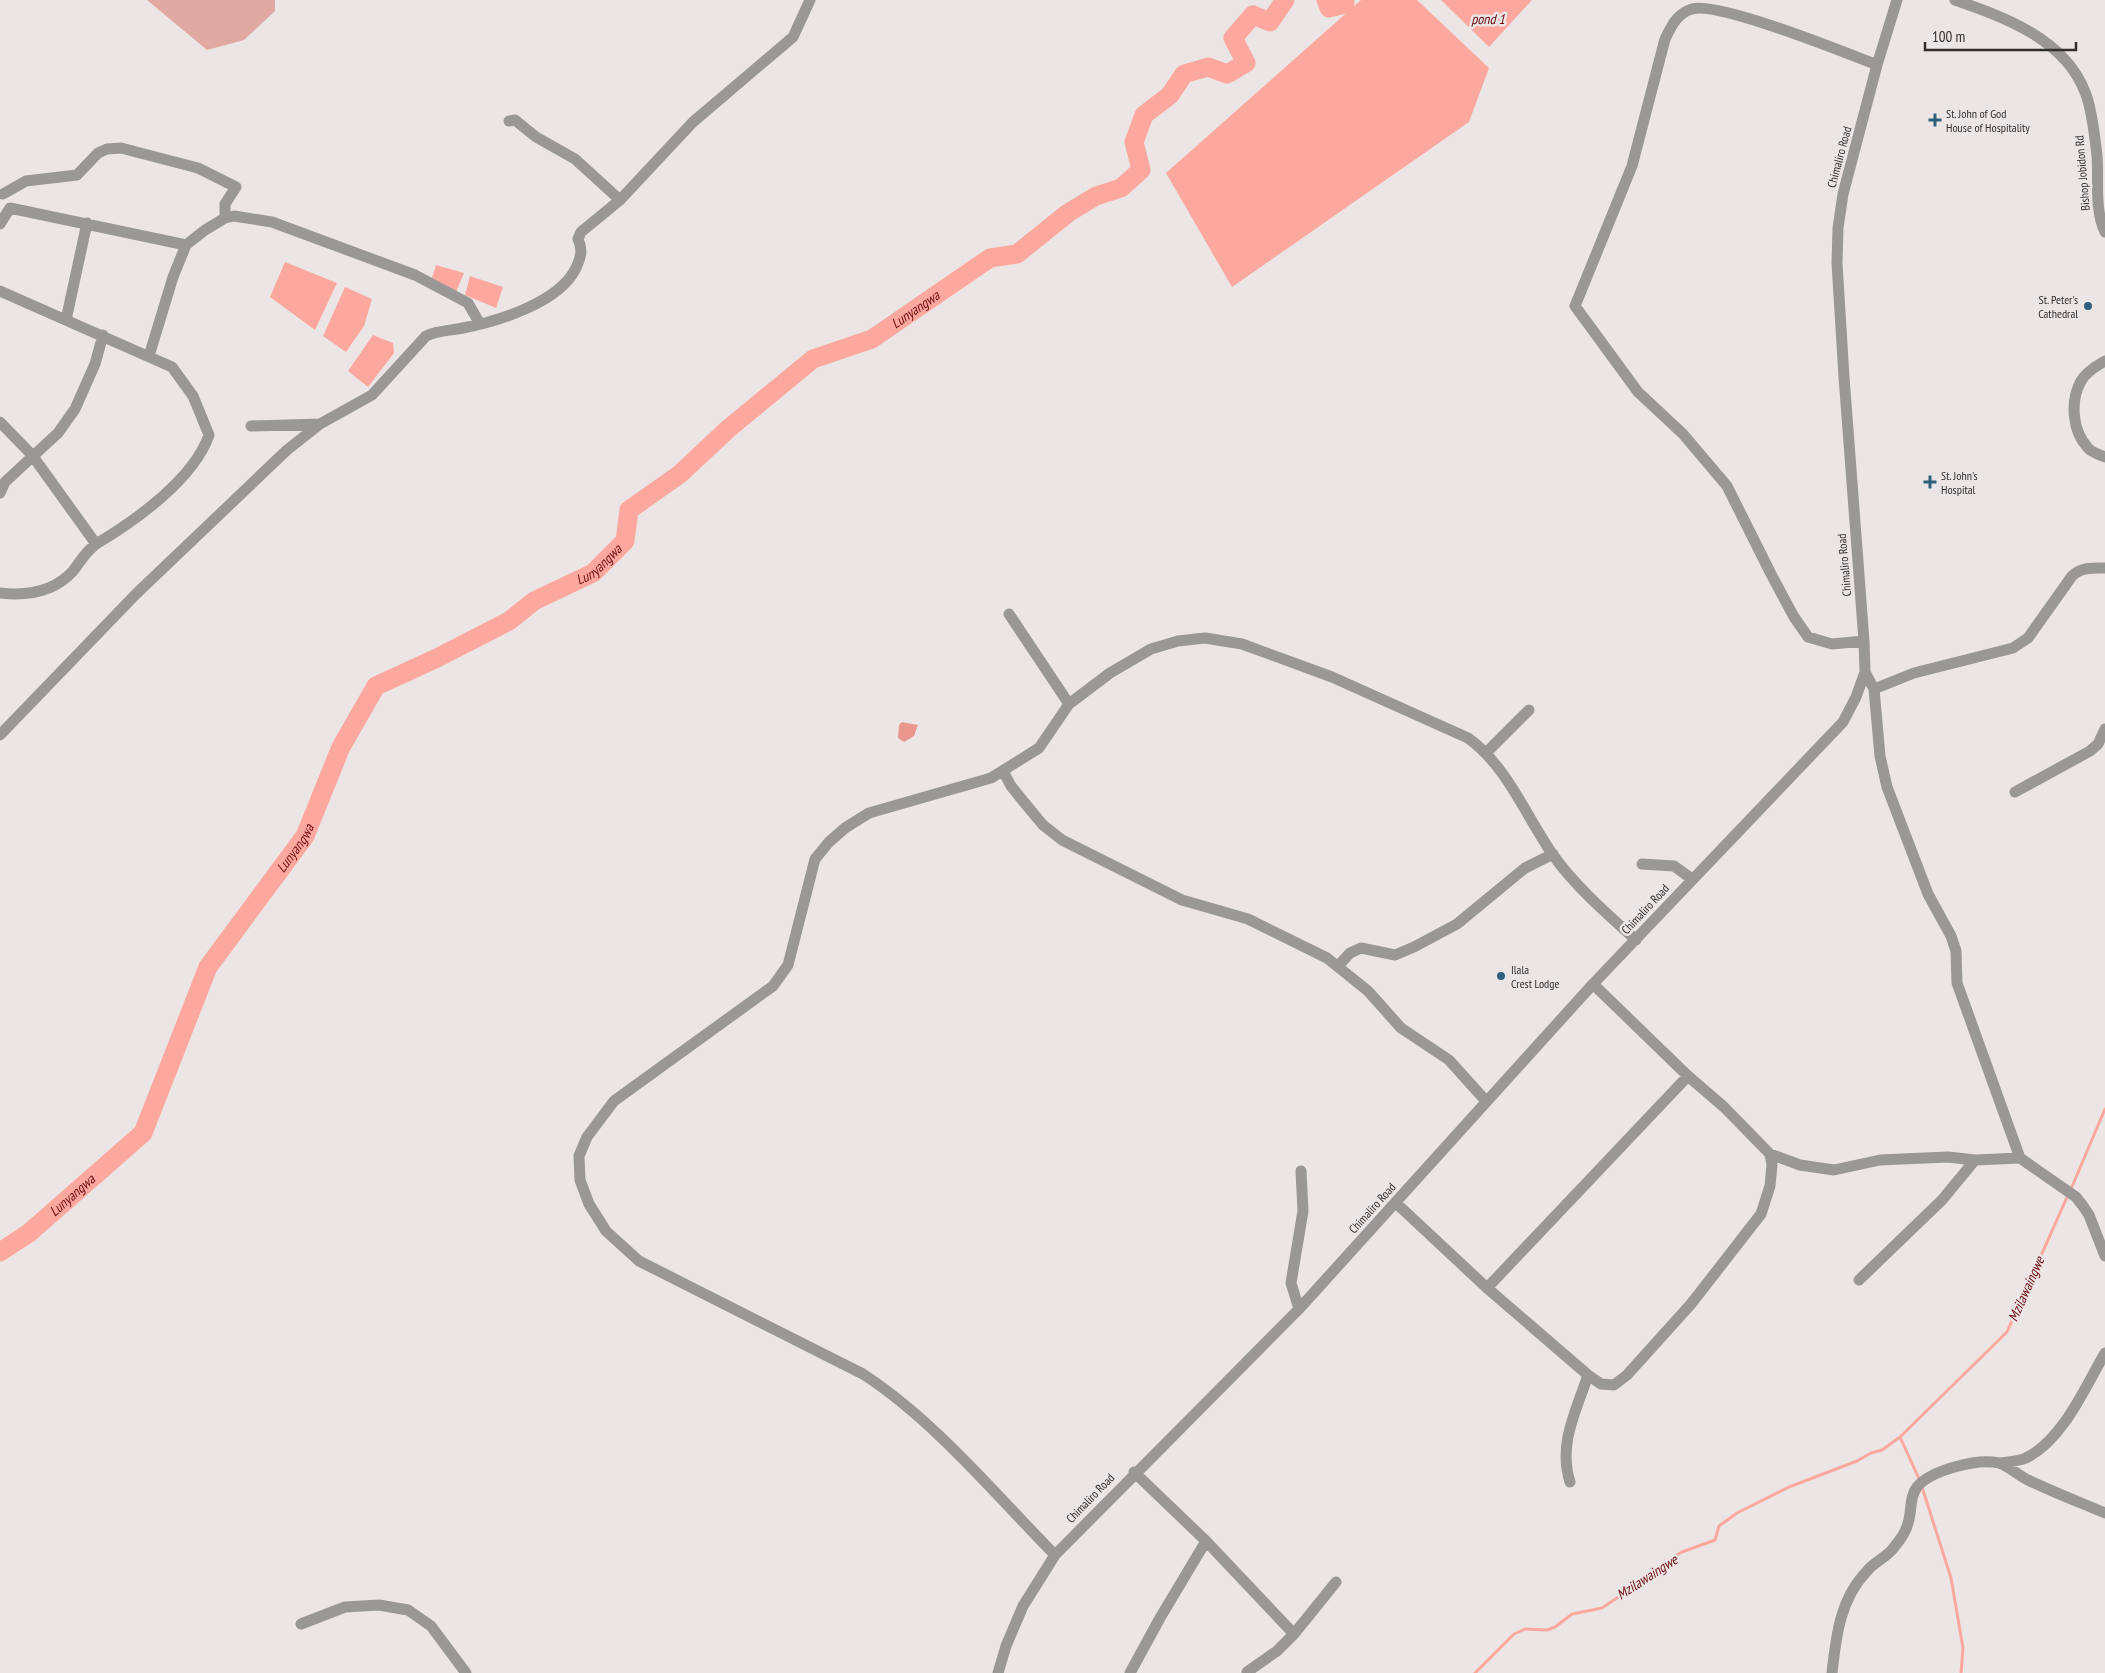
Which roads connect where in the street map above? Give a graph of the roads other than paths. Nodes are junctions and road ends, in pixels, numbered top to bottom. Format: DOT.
graph roads {
  1 [pos="810,0"];
  2 [pos="1897,0"];
  3 [pos="1955,0"];
  4 [pos="1877,65"];
  5 [pos="509,121"];
  6 [pos="2,192"];
  7 [pos="620,200"];
  8 [pos="10,208"];
  9 [pos="225,218"];
  10 [pos="88,223"];
  11 [pos="0,224"];
  12 [pos="2105,232"];
  13 [pos="186,244"];
  14 [pos="0,291"];
  15 [pos="66,320"];
  16 [pos="480,324"];
  17 [pos="103,335"];
  18 [pos="149,356"];
  19 [pos="2105,361"];
  20 [pos="0,422"];
  21 [pos="320,424"];
  22 [pos="251,426"];
  23 [pos="32,455"];
  24 [pos="2105,457"];
  25 [pos="0,493"];
  26 [pos="96,544"];
  27 [pos="2105,568"];
  28 [pos="0,593"];
  29 [pos="1009,614"];
  30 [pos="1864,640"];
  31 [pos="1865,672"];
  32 [pos="1874,689"];
  33 [pos="1069,704"];
  34 [pos="1529,710"];
  35 [pos="2105,729"];
  36 [pos="0,735"];
  37 [pos="1486,753"];
  38 [pos="1003,771"];
  39 [pos="2015,792"];
  40 [pos="1553,854"];
  41 [pos="1642,864"];
  42 [pos="1692,879"];
  43 [pos="1636,940"];
  44 [pos="1338,966"];
  45 [pos="1593,984"];
  46 [pos="1688,1076"];
  47 [pos="1485,1100"];
  48 [pos="1770,1154"];
  49 [pos="2020,1158"];
  50 [pos="1975,1160"];
  51 [pos="1302,1172"];
  52 [pos="1396,1203"];
  53 [pos="2105,1256"];
  54 [pos="1859,1280"];
  55 [pos="1486,1288"];
  56 [pos="1299,1309"];
  57 [pos="2105,1353"];
  58 [pos="1588,1375"];
  59 [pos="2000,1463"];
  60 [pos="1134,1472"];
  61 [pos="1570,1482"];
  62 [pos="2105,1513"];
  63 [pos="1206,1541"];
  64 [pos="1055,1554"];
  65 [pos="1336,1582"];
  66 [pos="301,1624"];
  67 [pos="1294,1634"];
  68 [pos="1248,1672"];
  69 [pos="466,1673"];
  70 [pos="998,1673"];
  71 [pos="1130,1673"];
  72 [pos="1832,1673"];
  1 -- 7 [label="street"];
  2 -- 4 [label="street, Chimaliro Road"];
  3 -- 12 [label="street, Bishop Jobidon Rd"];
  4 -- 30 [label="street, Chimaliro Road"];
  4 -- 30 [label="street"];
  5 -- 7 [label="street"];
  6 -- 8 [label="street"];
  6 -- 9 [label="street"];
  7 -- 16 [label="street"];
  8 -- 10 [label="street"];
  8 -- 11 [label="street"];
  9 -- 13 [label="street"];
  9 -- 16 [label="street"];
  10 -- 13 [label="street"];
  10 -- 15 [label="street"];
  13 -- 18 [label="street"];
  14 -- 15 [label="street"];
  15 -- 17 [label="street"];
  16 -- 21 [label="street"];
  17 -- 18 [label="street"];
  17 -- 23 [label="street"];
  18 -- 26 [label="street"];
  19 -- 24 [label="street"];
  20 -- 23 [label="street"];
  21 -- 22 [label="street"];
  21 -- 36 [label="street"];
  23 -- 25 [label="street"];
  23 -- 26 [label="street"];
  26 -- 28 [label="street"];
  27 -- 32 [label="street"];
  29 -- 33 [label="street"];
  30 -- 31 [label="street, Chimaliro Road"];
  31 -- 32 [label="street"];
  31 -- 42 [label="street, Chimaliro Road"];
  32 -- 49 [label="street"];
  33 -- 37 [label="street"];
  33 -- 38 [label="street"];
  34 -- 37 [label="street"];
  35 -- 39 [label="street"];
  37 -- 40 [label="street"];
  38 -- 44 [label="street"];
  38 -- 64 [label="street"];
  40 -- 43 [label="street"];
  40 -- 44 [label="street"];
  41 -- 42 [label="street"];
  42 -- 43 [label="street, Chimaliro Road"];
  43 -- 45 [label="street, Chimaliro Road"];
  44 -- 47 [label="street"];
  45 -- 46 [label="street"];
  45 -- 47 [label="street, Chimaliro Road"];
  46 -- 48 [label="street"];
  46 -- 55 [label="street"];
  47 -- 52 [label="street, Chimaliro Road"];
  48 -- 50 [label="street"];
  48 -- 58 [label="street"];
  49 -- 50 [label="street"];
  49 -- 53 [label="street"];
  50 -- 54 [label="street"];
  51 -- 56 [label="street"];
  52 -- 55 [label="street"];
  52 -- 56 [label="street, Chimaliro Road"];
  55 -- 58 [label="street"];
  56 -- 60 [label="street, Chimaliro Road"];
  57 -- 59 [label="street"];
  58 -- 61 [label="street"];
  59 -- 62 [label="street"];
  59 -- 72 [label="street"];
  60 -- 63 [label="street"];
  60 -- 64 [label="street, Chimaliro Road"];
  63 -- 67 [label="street"];
  63 -- 71 [label="street"];
  64 -- 70 [label="street, Chimaliro Road"];
  65 -- 67 [label="street"];
  66 -- 69 [label="street"];
  67 -- 68 [label="street"];
}
